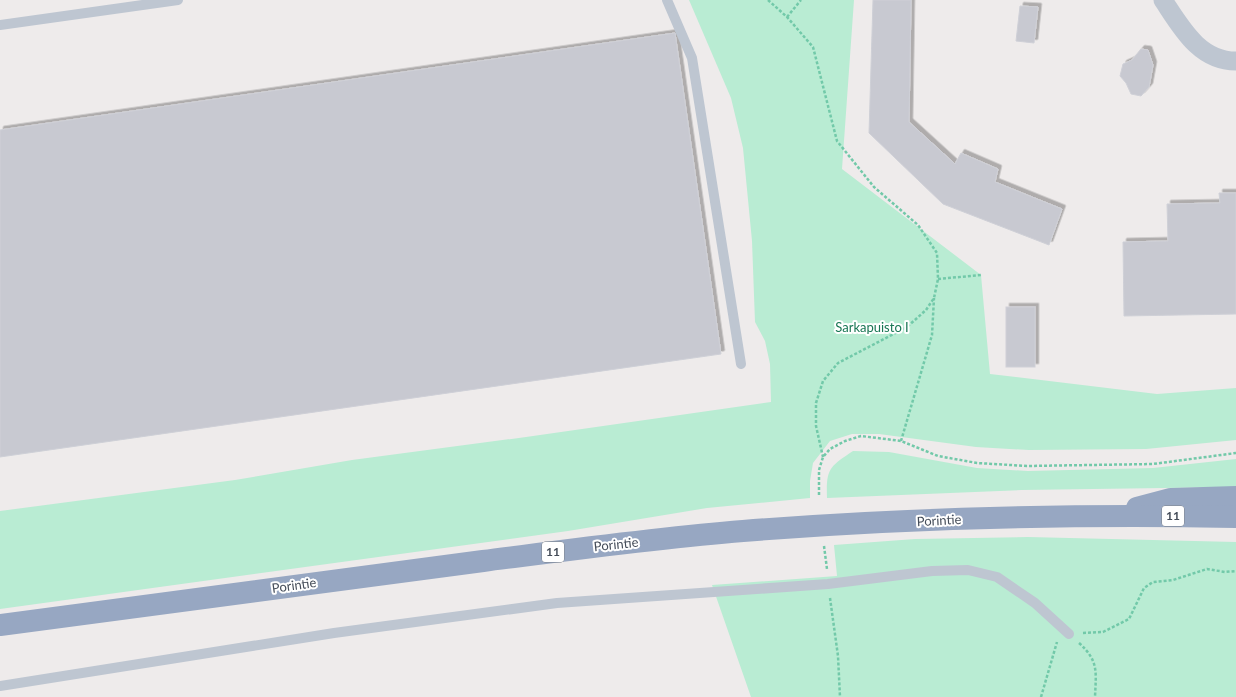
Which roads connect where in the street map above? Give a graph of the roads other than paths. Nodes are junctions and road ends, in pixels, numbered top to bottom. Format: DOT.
graph roads {
  1 [pos="178,0"];
  2 [pos="668,0"];
  3 [pos="1162,0"];
  4 [pos="0,25"];
  5 [pos="1236,61"];
  6 [pos="741,364"];
  7 [pos="1236,497"];
  8 [pos="1110,515"];
  9 [pos="1236,517"];
  10 [pos="0,625"];
  11 [pos="1069,634"];
  12 [pos="0,686"];
  1 -- 4 [label="lane"];
  2 -- 6 [label="lane"];
  3 -- 5 [label="street"];
  7 -- 8 [label="highway"];
  8 -- 9 [label="highway, Porintie / 11"];
  8 -- 10 [label="highway, Porintie / 11"];
  11 -- 12 [label="lane"];
}
